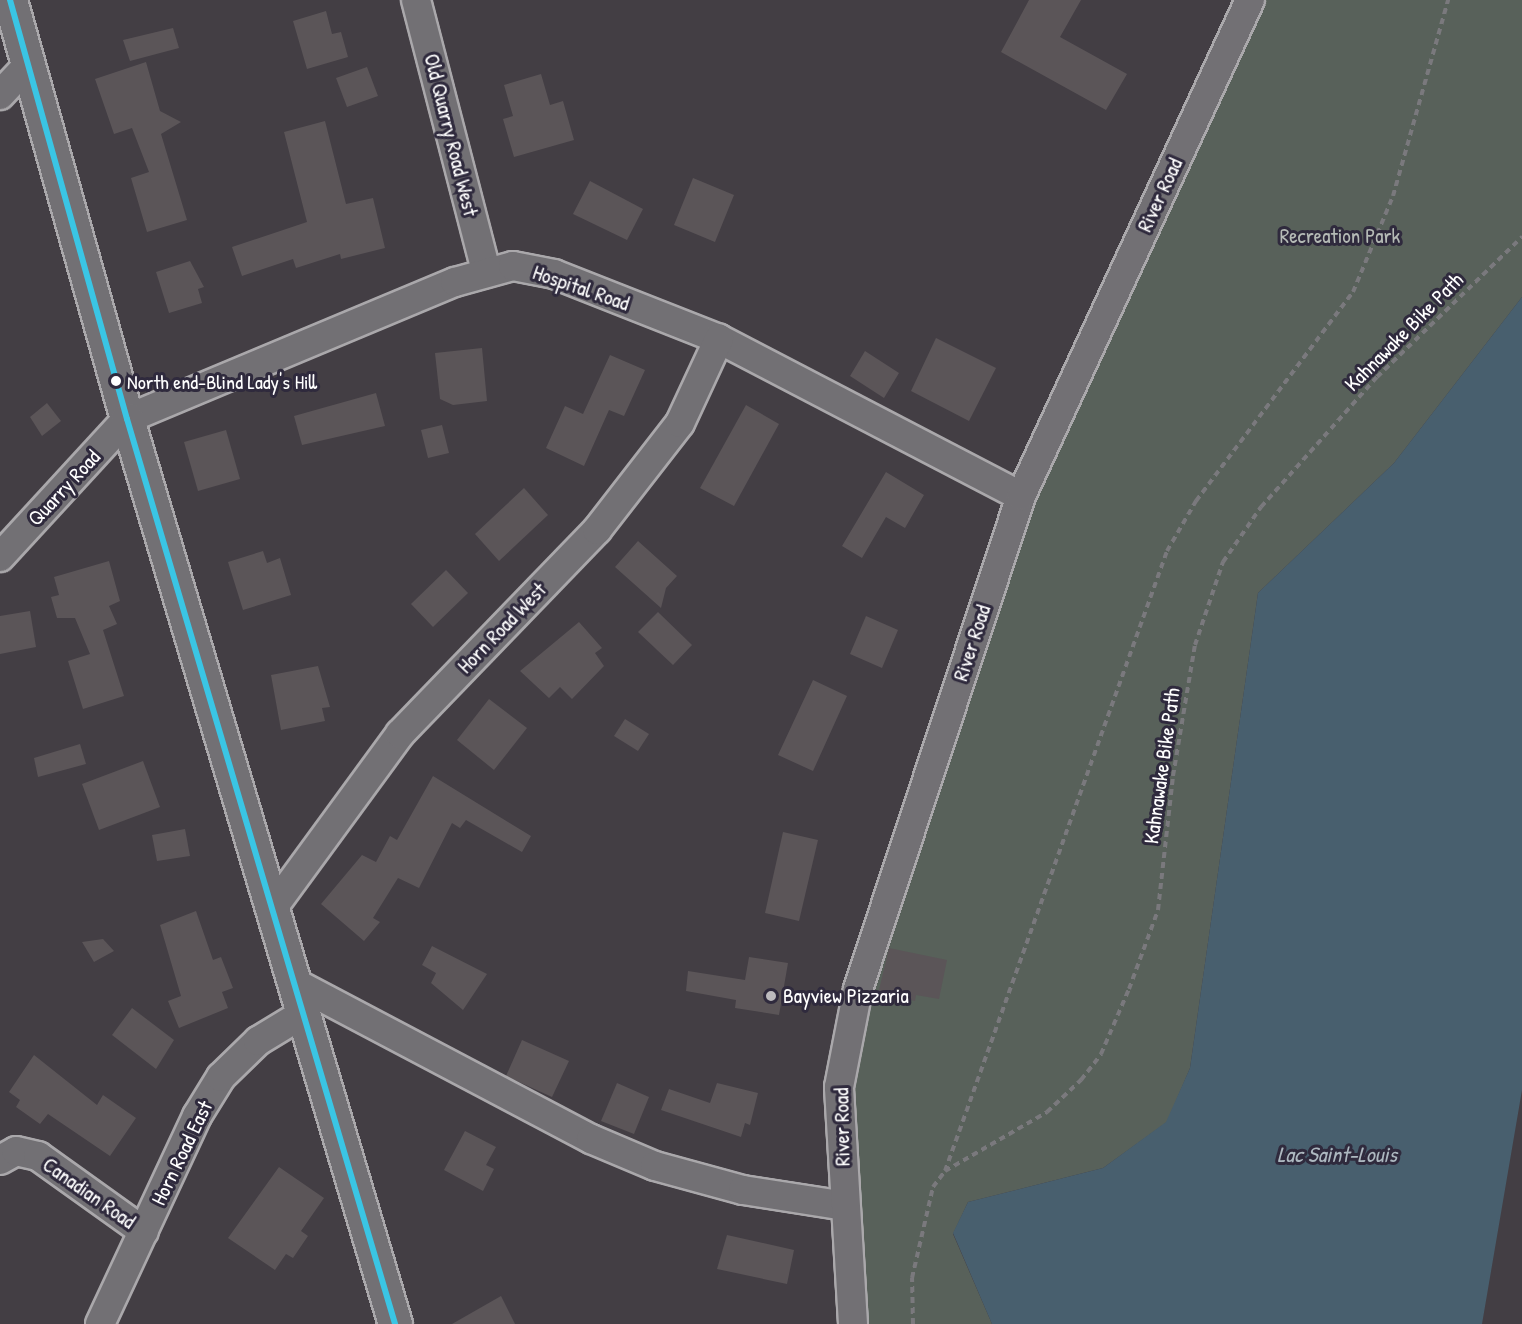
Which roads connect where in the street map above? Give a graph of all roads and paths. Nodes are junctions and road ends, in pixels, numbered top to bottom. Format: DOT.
graph roads {
  1 [pos="10,0"];
  2 [pos="416,0"];
  3 [pos="1250,0"];
  4 [pos="1448,0"];
  5 [pos="28,65"];
  6 [pos="0,95"];
  7 [pos="1522,237"];
  8 [pos="486,270"];
  9 [pos="719,339"];
  10 [pos="127,419"];
  11 [pos="1021,496"];
  12 [pos="0,557"];
  13 [pos="272,909"];
  14 [pos="293,982"];
  15 [pos="304,1013"];
  16 [pos="0,1160"];
  17 [pos="945,1172"];
  18 [pos="845,1206"];
  19 [pos="144,1232"];
  20 [pos="100,1324"];
  21 [pos="395,1324"];
  22 [pos="853,1324"];
  23 [pos="913,1324"];
  1 -- 5 [label="street"];
  2 -- 8 [label="street, Old Quarry Road West"];
  3 -- 11 [label="street, River Road"];
  4 -- 17 [label="path"];
  5 -- 6 [label="street"];
  5 -- 10 [label="street"];
  7 -- 17 [label="path, Kahnawake Bike Path"];
  8 -- 9 [label="street, Hospital Road"];
  8 -- 10 [label="street, Hospital Road"];
  9 -- 11 [label="street, Hospital Road"];
  9 -- 13 [label="street, Horn Road West"];
  10 -- 12 [label="street, Quarry Road"];
  10 -- 13 [label="street"];
  11 -- 18 [label="street, River Road"];
  13 -- 14 [label="street"];
  14 -- 15 [label="street"];
  14 -- 18 [label="street"];
  15 -- 19 [label="street, Horn Road East"];
  15 -- 21 [label="street"];
  16 -- 19 [label="street, Canadian Road"];
  17 -- 23 [label="path, Kahnawake Bike Path"];
  18 -- 22 [label="street, River Road"];
  19 -- 20 [label="street, Horn Road East"];
}
